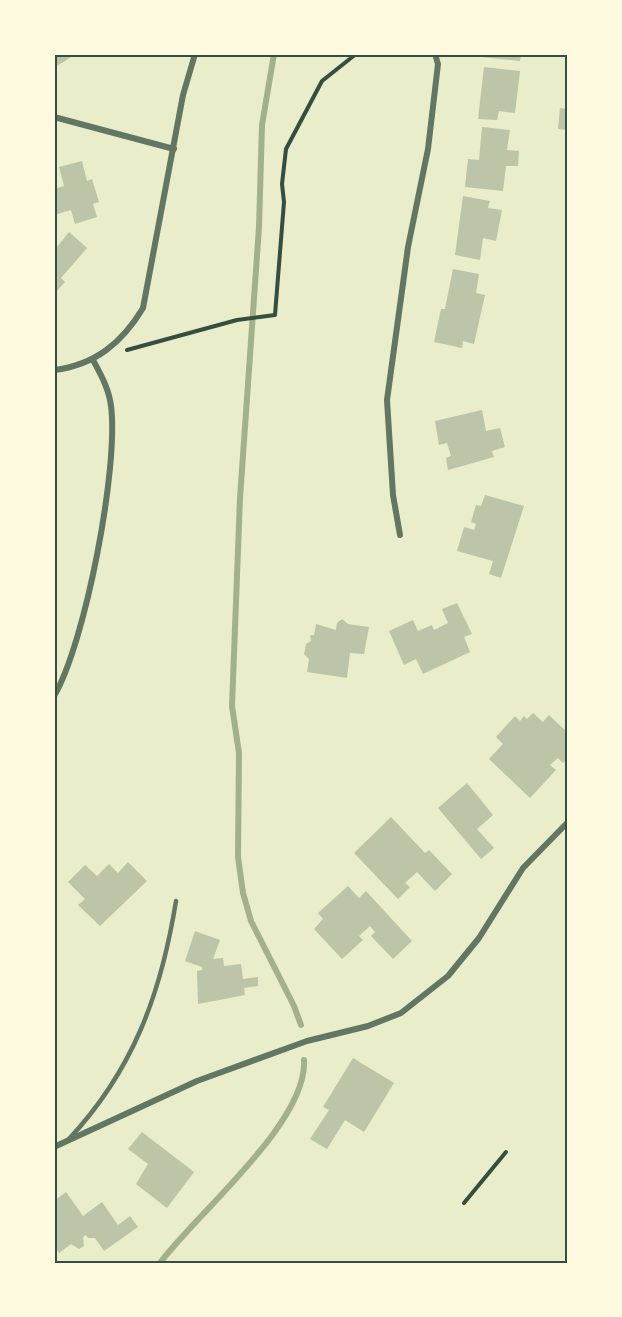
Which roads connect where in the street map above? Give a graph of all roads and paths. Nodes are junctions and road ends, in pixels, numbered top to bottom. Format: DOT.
graph roads {
  1 [pos="195,54"];
  2 [pos="356,54"];
  3 [pos="435,54"];
  4 [pos="54,117"];
  5 [pos="174,149"];
  6 [pos="93,360"];
  7 [pos="54,370"];
  8 [pos="400,535"];
  9 [pos="54,696"];
  10 [pos="568,822"];
  11 [pos="176,901"];
  12 [pos="63,1144"];
  13 [pos="54,1147"];
  14 [pos="507,1152"];
  15 [pos="464,1203"];
  1 -- 5 [label="street"];
  2 -- 6 [label="path"];
  3 -- 8 [label="street"];
  4 -- 5 [label="street"];
  5 -- 6 [label="street"];
  6 -- 7 [label="street"];
  6 -- 9 [label="street"];
  10 -- 12 [label="street"];
  11 -- 12 [label="lane"];
  12 -- 13 [label="street"];
  14 -- 15 [label="path"];
}
